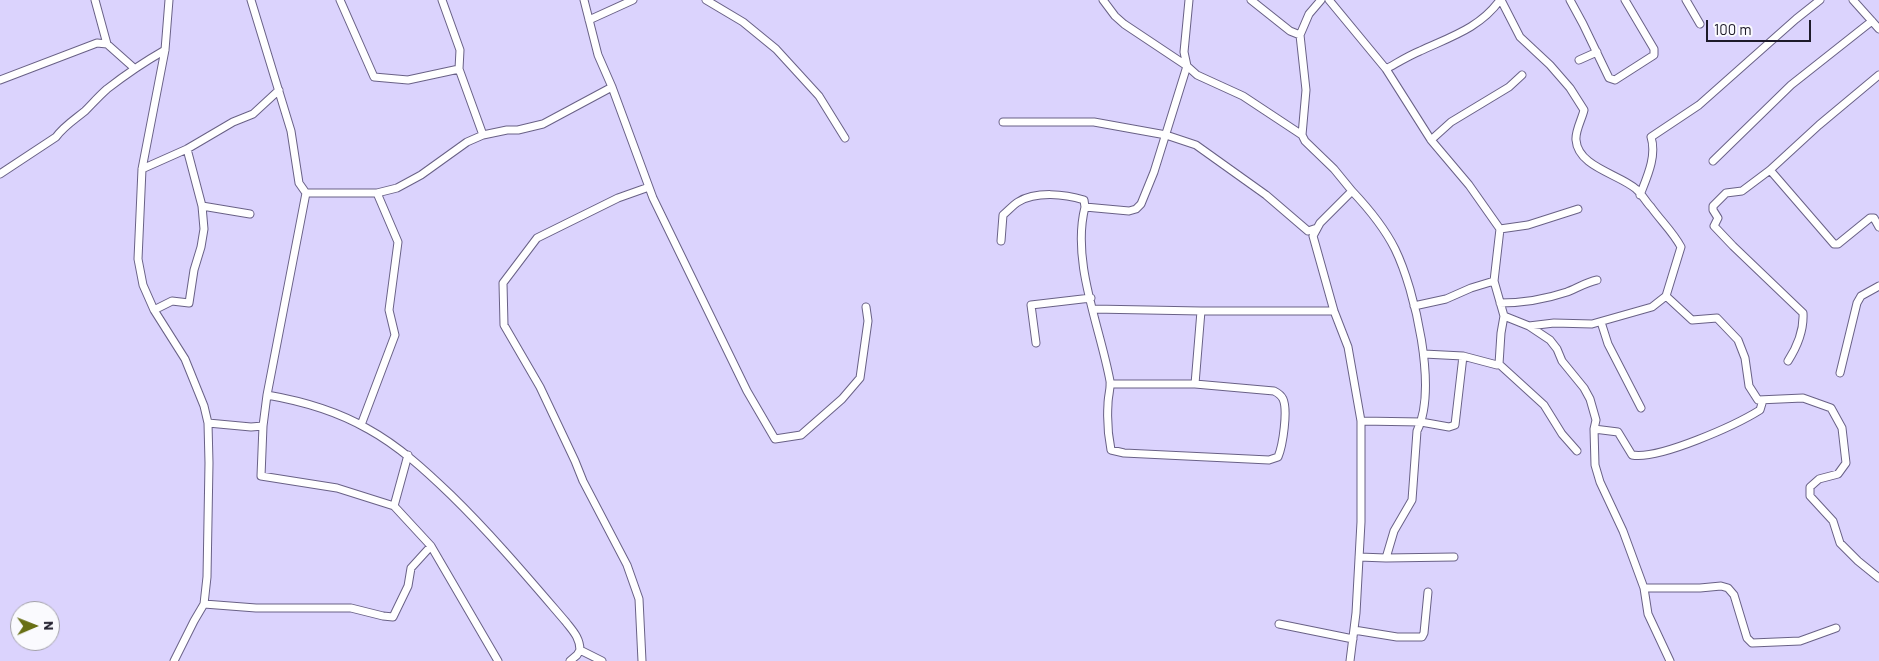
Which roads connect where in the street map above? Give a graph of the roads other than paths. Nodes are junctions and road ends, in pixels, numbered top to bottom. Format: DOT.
graph roads {
  1 [pos="95,0"];
  2 [pos="169,0"];
  3 [pos="251,0"];
  4 [pos="340,0"];
  5 [pos="442,0"];
  6 [pos="584,0"];
  7 [pos="633,0"];
  8 [pos="706,0"];
  9 [pos="1103,0"];
  10 [pos="1189,0"];
  11 [pos="1250,0"];
  12 [pos="1321,0"];
  13 [pos="1329,0"];
  14 [pos="1501,0"];
  15 [pos="1570,0"];
  16 [pos="1625,0"];
  17 [pos="1686,0"];
  18 [pos="1820,0"];
  19 [pos="1853,0"];
  20 [pos="589,20"];
  21 [pos="1872,21"];
  22 [pos="1700,24"];
  23 [pos="1879,29"];
  24 [pos="1300,35"];
  25 [pos="106,44"];
  26 [pos="164,50"];
  27 [pos="1597,52"];
  28 [pos="1579,60"];
  29 [pos="1187,66"];
  30 [pos="134,68"];
  31 [pos="459,69"];
  32 [pos="1386,69"];
  33 [pos="1522,75"];
  34 [pos="1879,75"];
  35 [pos="0,80"];
  36 [pos="612,87"];
  37 [pos="279,90"];
  38 [pos="1003,122"];
  39 [pos="483,135"];
  40 [pos="1166,135"];
  41 [pos="1302,135"];
  42 [pos="845,138"];
  43 [pos="1430,140"];
  44 [pos="187,149"];
  45 [pos="1713,161"];
  46 [pos="142,168"];
  47 [pos="1770,170"];
  48 [pos="0,174"];
  49 [pos="649,186"];
  50 [pos="1352,191"];
  51 [pos="306,193"];
  52 [pos="378,193"];
  53 [pos="1640,195"];
  54 [pos="202,206"];
  55 [pos="1085,207"];
  56 [pos="1578,209"];
  57 [pos="250,214"];
  58 [pos="1879,227"];
  59 [pos="1317,228"];
  60 [pos="1500,229"];
  61 [pos="1001,241"];
  62 [pos="1597,280"];
  63 [pos="1494,281"];
  64 [pos="1879,286"];
  65 [pos="1666,296"];
  66 [pos="1091,298"];
  67 [pos="1500,303"];
  68 [pos="866,306"];
  69 [pos="1414,306"];
  70 [pos="1093,308"];
  71 [pos="154,310"];
  72 [pos="1201,311"];
  73 [pos="1334,311"];
  74 [pos="1504,316"];
  75 [pos="1601,322"];
  76 [pos="1529,326"];
  77 [pos="1036,343"];
  78 [pos="1424,354"];
  79 [pos="1463,356"];
  80 [pos="1788,361"];
  81 [pos="1500,364"];
  82 [pos="1840,372"];
  83 [pos="1110,384"];
  84 [pos="1195,384"];
  85 [pos="267,395"];
  86 [pos="1763,400"];
  87 [pos="1641,408"];
  88 [pos="1362,421"];
  89 [pos="1422,422"];
  90 [pos="208,423"];
  91 [pos="361,425"];
  92 [pos="263,426"];
  93 [pos="1594,429"];
  94 [pos="1577,451"];
  95 [pos="408,455"];
  96 [pos="394,506"];
  97 [pos="431,546"];
  98 [pos="1359,557"];
  99 [pos="1386,558"];
  100 [pos="1454,558"];
  101 [pos="1879,578"];
  102 [pos="1644,588"];
  103 [pos="1428,592"];
  104 [pos="204,604"];
  105 [pos="1279,624"];
  106 [pos="1836,628"];
  107 [pos="1354,630"];
  108 [pos="1353,639"];
  109 [pos="580,650"];
  110 [pos="174,661"];
  111 [pos="498,661"];
  112 [pos="570,661"];
  113 [pos="602,661"];
  114 [pos="642,661"];
  115 [pos="1350,661"];
  116 [pos="1670,661"];
  1 -- 25 [label="street"];
  2 -- 26 [label="street"];
  3 -- 37 [label="street"];
  4 -- 31 [label="street"];
  5 -- 31 [label="street"];
  6 -- 20 [label="street"];
  7 -- 20 [label="street"];
  8 -- 42 [label="street"];
  9 -- 29 [label="street"];
  10 -- 29 [label="street"];
  11 -- 24 [label="street"];
  12 -- 24 [label="street"];
  13 -- 32 [label="street"];
  14 -- 32 [label="street"];
  14 -- 53 [label="street"];
  15 -- 27 [label="street"];
  16 -- 27 [label="street"];
  17 -- 22 [label="street"];
  18 -- 53 [label="street"];
  19 -- 21 [label="street"];
  20 -- 36 [label="street"];
  21 -- 23 [label="street"];
  21 -- 45 [label="street"];
  24 -- 41 [label="street"];
  25 -- 30 [label="street"];
  25 -- 35 [label="street"];
  26 -- 30 [label="street"];
  26 -- 46 [label="street"];
  27 -- 28 [label="street"];
  29 -- 40 [label="street"];
  29 -- 41 [label="street"];
  30 -- 48 [label="street"];
  31 -- 39 [label="street"];
  32 -- 43 [label="street"];
  33 -- 43 [label="street"];
  34 -- 47 [label="street"];
  36 -- 39 [label="street"];
  36 -- 49 [label="street"];
  37 -- 44 [label="street"];
  37 -- 51 [label="street"];
  38 -- 40 [label="street"];
  39 -- 52 [label="street"];
  40 -- 55 [label="street"];
  40 -- 59 [label="street"];
  41 -- 50 [label="street"];
  43 -- 60 [label="street"];
  44 -- 46 [label="street"];
  44 -- 54 [label="street"];
  46 -- 71 [label="street"];
  47 -- 58 [label="street"];
  47 -- 80 [label="street"];
  49 -- 68 [label="street"];
  49 -- 114 [label="street"];
  50 -- 59 [label="street"];
  50 -- 69 [label="street"];
  51 -- 52 [label="street"];
  51 -- 85 [label="street"];
  52 -- 91 [label="street"];
  53 -- 65 [label="street"];
  54 -- 57 [label="street"];
  54 -- 71 [label="street"];
  55 -- 61 [label="street"];
  55 -- 66 [label="street"];
  56 -- 60 [label="street"];
  59 -- 73 [label="street"];
  60 -- 63 [label="street"];
  62 -- 67 [label="street"];
  63 -- 67 [label="street"];
  63 -- 69 [label="street"];
  64 -- 82 [label="street"];
  65 -- 75 [label="street"];
  65 -- 86 [label="street"];
  66 -- 70 [label="street"];
  66 -- 77 [label="street"];
  67 -- 74 [label="street"];
  69 -- 78 [label="street"];
  70 -- 72 [label="street"];
  70 -- 83 [label="street"];
  71 -- 90 [label="street"];
  72 -- 73 [label="street"];
  72 -- 84 [label="street"];
  73 -- 88 [label="street"];
  74 -- 76 [label="street"];
  74 -- 81 [label="street"];
  75 -- 76 [label="street"];
  75 -- 87 [label="street"];
  76 -- 93 [label="street"];
  78 -- 79 [label="street"];
  78 -- 89 [label="street"];
  79 -- 81 [label="street"];
  79 -- 89 [label="street"];
  81 -- 94 [label="street"];
  83 -- 84 [label="street"];
  83 -- 84 [label="street"];
  85 -- 91 [label="street"];
  85 -- 92 [label="street"];
  86 -- 93 [label="street"];
  86 -- 101 [label="street"];
  88 -- 89 [label="street"];
  88 -- 98 [label="street"];
  89 -- 99 [label="street"];
  90 -- 92 [label="street"];
  90 -- 104 [label="street"];
  91 -- 95 [label="street"];
  92 -- 96 [label="street"];
  93 -- 102 [label="street"];
  95 -- 96 [label="street"];
  95 -- 109 [label="street"];
  96 -- 97 [label="street"];
  97 -- 104 [label="street"];
  97 -- 111 [label="street"];
  98 -- 99 [label="street"];
  98 -- 107 [label="street"];
  99 -- 100 [label="street"];
  102 -- 106 [label="street"];
  102 -- 116 [label="street"];
  103 -- 107 [label="street"];
  104 -- 110 [label="street"];
  105 -- 108 [label="street"];
  107 -- 108 [label="street"];
  108 -- 115 [label="street"];
  109 -- 112 [label="street"];
  109 -- 113 [label="street"];
}
